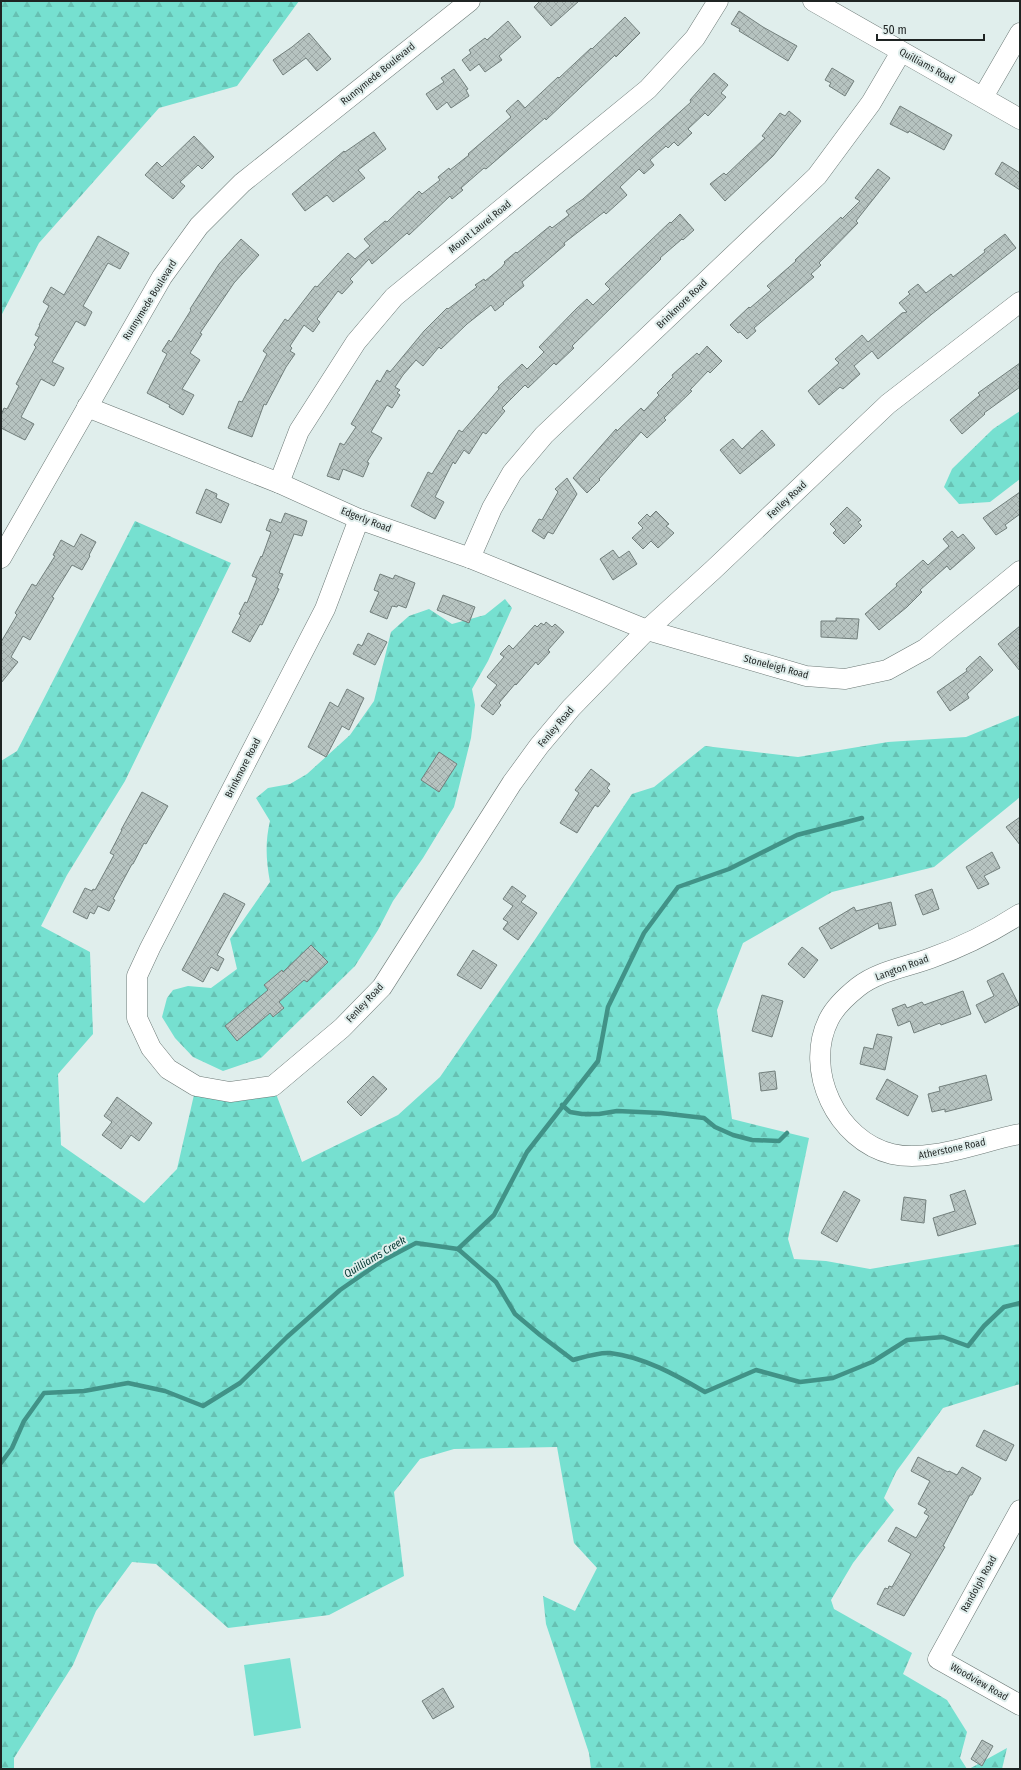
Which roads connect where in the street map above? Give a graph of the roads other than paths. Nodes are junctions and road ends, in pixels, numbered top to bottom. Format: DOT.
graph roads {
  1 [pos="470,1"];
  2 [pos="718,1"];
  3 [pos="813,1"];
  4 [pos="1020,33"];
  5 [pos="901,52"];
  6 [pos="983,97"];
  7 [pos="1020,119"];
  8 [pos="1020,302"];
  9 [pos="87,407"];
  10 [pos="279,483"];
  11 [pos="359,519"];
  12 [pos="1,558"];
  13 [pos="470,558"];
  14 [pos="1020,571"];
  15 [pos="647,630"];
  16 [pos="1020,914"];
  17 [pos="137,1018"];
  18 [pos="832,1103"];
  19 [pos="1020,1134"];
  20 [pos="1020,1510"];
  21 [pos="938,1659"];
  22 [pos="1020,1705"];
  1 -- 9 [label="street, Runnymede Boulevard"];
  2 -- 10 [label="street, Mount Laurel Road"];
  3 -- 5 [label="street, Quilliams Road"];
  4 -- 6 [label="street"];
  5 -- 6 [label="street, Quilliams Road"];
  5 -- 13 [label="street, Brinkmore Road"];
  6 -- 7 [label="street, Quilliams Road"];
  8 -- 15 [label="street, Fenley Road"];
  9 -- 10 [label="street, Edgerly Road"];
  9 -- 12 [label="street, Runnymede Boulevard"];
  10 -- 11 [label="street, Edgerly Road"];
  11 -- 13 [label="street, Edgerly Road"];
  11 -- 17 [label="street, Brinkmore Road"];
  13 -- 15 [label="street, Edgerly Road"];
  14 -- 15 [label="street, Stoneleigh Road"];
  15 -- 17 [label="street, Fenley Road"];
  16 -- 18 [label="street, Langton Road"];
  18 -- 19 [label="street, Atherstone Road"];
  20 -- 21 [label="street, Randolph Road"];
  21 -- 22 [label="street, Woodview Road"];
}
